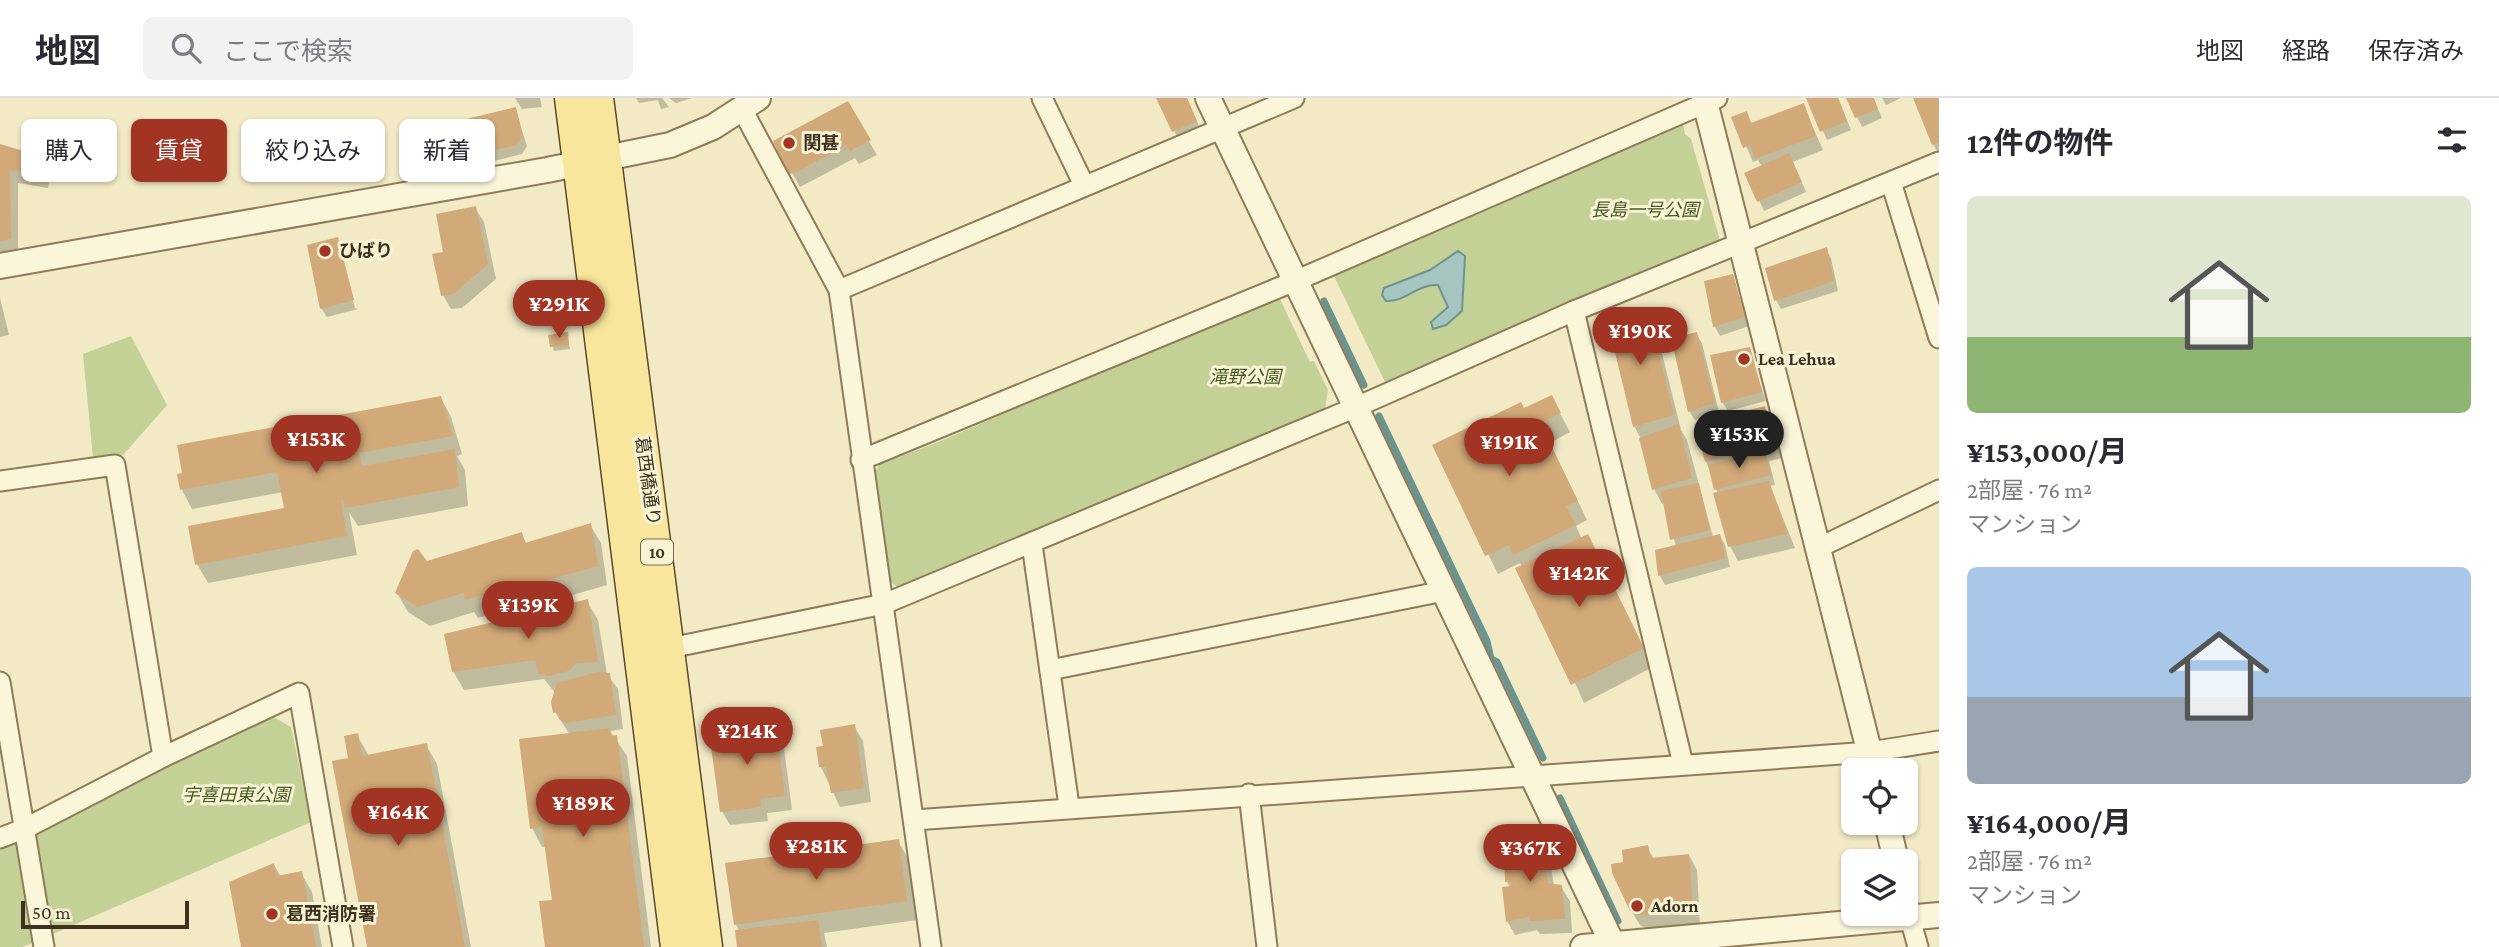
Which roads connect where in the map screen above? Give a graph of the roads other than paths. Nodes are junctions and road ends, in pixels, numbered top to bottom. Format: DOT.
graph roads {
  1 [pos="571,98"];
  2 [pos="597,98"];
  3 [pos="1042,98"];
  4 [pos="1208,98"];
  5 [pos="1294,98"];
  6 [pos="1709,100"];
  7 [pos="750,103"];
  8 [pos="1222,128"];
  9 [pos="592,160"];
  10 [pos="1939,162"];
  11 [pos="1891,182"];
  12 [pos="1084,185"];
  13 [pos="1740,244"];
  14 [pos="0,266"];
  15 [pos="1295,281"];
  16 [pos="839,290"];
  17 [pos="1574,311"];
  18 [pos="1939,338"];
  19 [pos="1354,408"];
  20 [pos="861,460"];
  21 [pos="0,481"];
  22 [pos="1939,490"];
  23 [pos="1032,544"];
  24 [pos="1818,548"];
  25 [pos="1444,591"];
  26 [pos="884,604"];
  27 [pos="670,648"];
  28 [pos="1050,670"];
  29 [pos="0,682"];
  30 [pos="1939,741"];
  31 [pos="163,757"];
  32 [pos="1871,758"];
  33 [pos="1882,758"];
  34 [pos="1841,761"];
  35 [pos="1683,764"];
  36 [pos="1530,777"];
  37 [pos="1249,794"];
  38 [pos="1069,807"];
  39 [pos="914,820"];
  40 [pos="26,828"];
  41 [pos="0,838"];
  42 [pos="1918,911"];
  43 [pos="1939,915"];
  44 [pos="1841,917"];
  45 [pos="1912,926"];
  46 [pos="1613,946"];
  47 [pos="44,947"];
  48 [pos="343,947"];
  49 [pos="677,947"];
  50 [pos="706,947"];
  51 [pos="931,947"];
  52 [pos="1267,947"];
  53 [pos="1583,947"];
  54 [pos="1918,947"];
  1 -- 9 [label="main road, 葛西橋通り / 10"];
  2 -- 9 [label="main road, 葛西橋通り / 10"];
  3 -- 12 [label="street"];
  4 -- 8 [label="street"];
  5 -- 8 [label="street"];
  6 -- 13 [label="street"];
  6 -- 15 [label="street"];
  7 -- 9 [label="street"];
  7 -- 16 [label="street"];
  8 -- 12 [label="street"];
  8 -- 15 [label="street"];
  9 -- 14 [label="street"];
  9 -- 27 [label="main road, 葛西橋通り / 10"];
  9 -- 49 [label="main road, 葛西橋通り / 10"];
  10 -- 11 [label="street"];
  11 -- 13 [label="street"];
  11 -- 18 [label="street"];
  12 -- 16 [label="street"];
  13 -- 17 [label="street"];
  13 -- 24 [label="street"];
  15 -- 19 [label="street"];
  15 -- 20 [label="street"];
  16 -- 20 [label="street"];
  17 -- 19 [label="street"];
  17 -- 35 [label="street"];
  19 -- 23 [label="street"];
  19 -- 25 [label="street"];
  20 -- 26 [label="street"];
  21 -- 31 [label="street"];
  22 -- 24 [label="street"];
  23 -- 26 [label="street"];
  23 -- 28 [label="street"];
  24 -- 32 [label="street"];
  25 -- 28 [label="street"];
  25 -- 36 [label="street"];
  26 -- 27 [label="street"];
  26 -- 39 [label="street"];
  27 -- 50 [label="main road, 葛西橋通り / 10"];
  28 -- 38 [label="street"];
  29 -- 40 [label="street"];
  30 -- 33 [label="street"];
  31 -- 40 [label="street"];
  31 -- 48 [label="street"];
  34 -- 35 [label="street"];
  35 -- 36 [label="street"];
  36 -- 37 [label="street"];
  36 -- 46 [label="street"];
  37 -- 38 [label="street"];
  37 -- 52 [label="street"];
  38 -- 39 [label="street"];
  39 -- 51 [label="street"];
  40 -- 41 [label="street"];
  40 -- 47 [label="street"];
  42 -- 43 [label="street"];
  44 -- 46 [label="street"];
  45 -- 54 [label="street"];
  46 -- 53 [label="street"];
}
